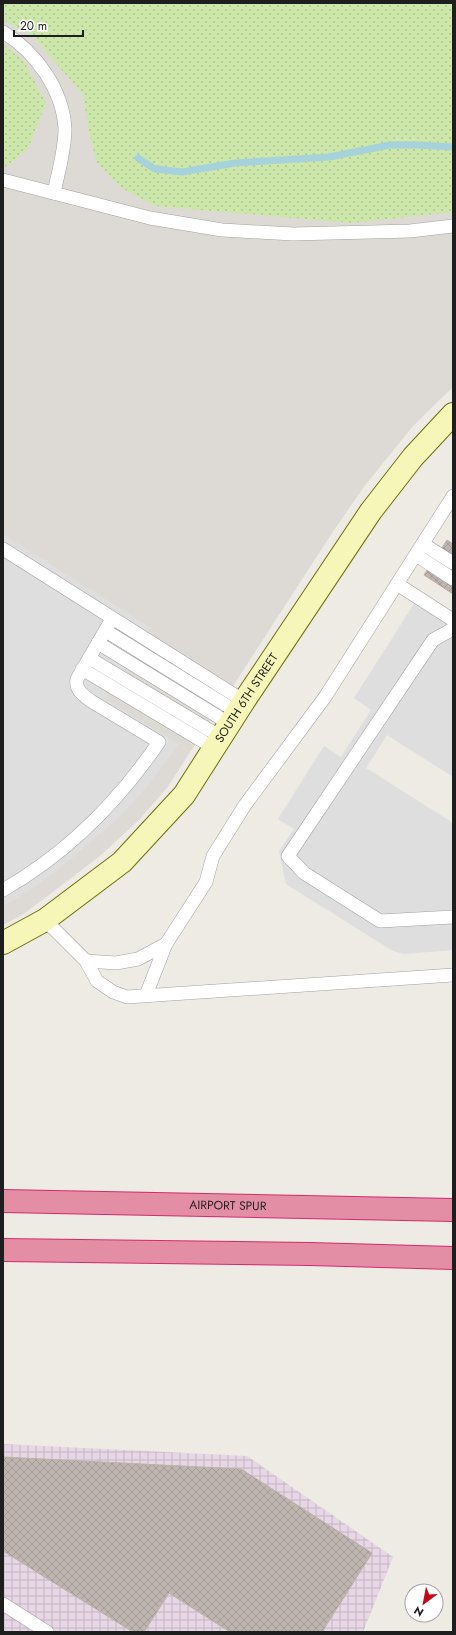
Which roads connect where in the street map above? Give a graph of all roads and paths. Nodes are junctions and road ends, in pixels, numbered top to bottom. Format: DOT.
graph roads {
  1 [pos="3,32"];
  2 [pos="3,180"];
  3 [pos="54,193"];
  4 [pos="453,226"];
  5 [pos="453,414"];
  6 [pos="453,496"];
  7 [pos="423,544"];
  8 [pos="3,549"];
  9 [pos="416,555"];
  10 [pos="453,562"];
  11 [pos="453,579"];
  12 [pos="397,584"];
  13 [pos="112,619"];
  14 [pos="453,620"];
  15 [pos="453,629"];
  16 [pos="106,631"];
  17 [pos="98,644"];
  18 [pos="86,664"];
  19 [pos="229,724"];
  20 [pos="3,890"];
  21 [pos="453,917"];
  22 [pos="45,920"];
  23 [pos="3,943"];
  24 [pos="166,944"];
  25 [pos="86,961"];
  26 [pos="453,975"];
  27 [pos="146,995"];
  28 [pos="3,1200"];
  29 [pos="453,1210"];
  30 [pos="3,1250"];
  31 [pos="453,1258"];
  32 [pos="3,1604"];
  33 [pos="47,1632"];
  1 -- 3 [label="lane"];
  2 -- 3 [label="lane"];
  3 -- 4 [label="lane"];
  5 -- 19 [label="street, SOUTH 6TH STREET"];
  6 -- 7 [label="lane"];
  7 -- 9 [label="lane"];
  7 -- 10 [label="lane"];
  8 -- 13 [label="lane"];
  9 -- 11 [label="lane"];
  9 -- 12 [label="lane"];
  12 -- 14 [label="lane"];
  12 -- 24 [label="lane"];
  13 -- 16 [label="lane"];
  13 -- 19 [label="lane"];
  15 -- 21 [label="lane"];
  16 -- 17 [label="lane"];
  16 -- 19 [label="lane"];
  17 -- 18 [label="lane"];
  17 -- 19 [label="lane"];
  18 -- 19 [label="lane"];
  18 -- 20 [label="lane"];
  19 -- 22 [label="street, SOUTH 6TH STREET"];
  22 -- 23 [label="street, SOUTH 6TH STREET"];
  22 -- 25 [label="lane"];
  24 -- 25 [label="lane"];
  24 -- 27 [label="lane"];
  25 -- 27 [label="lane"];
  26 -- 27 [label="lane"];
  28 -- 29 [label="highway, AIRPORT SPUR"];
  30 -- 31 [label="highway"];
  32 -- 33 [label="lane"];
}
